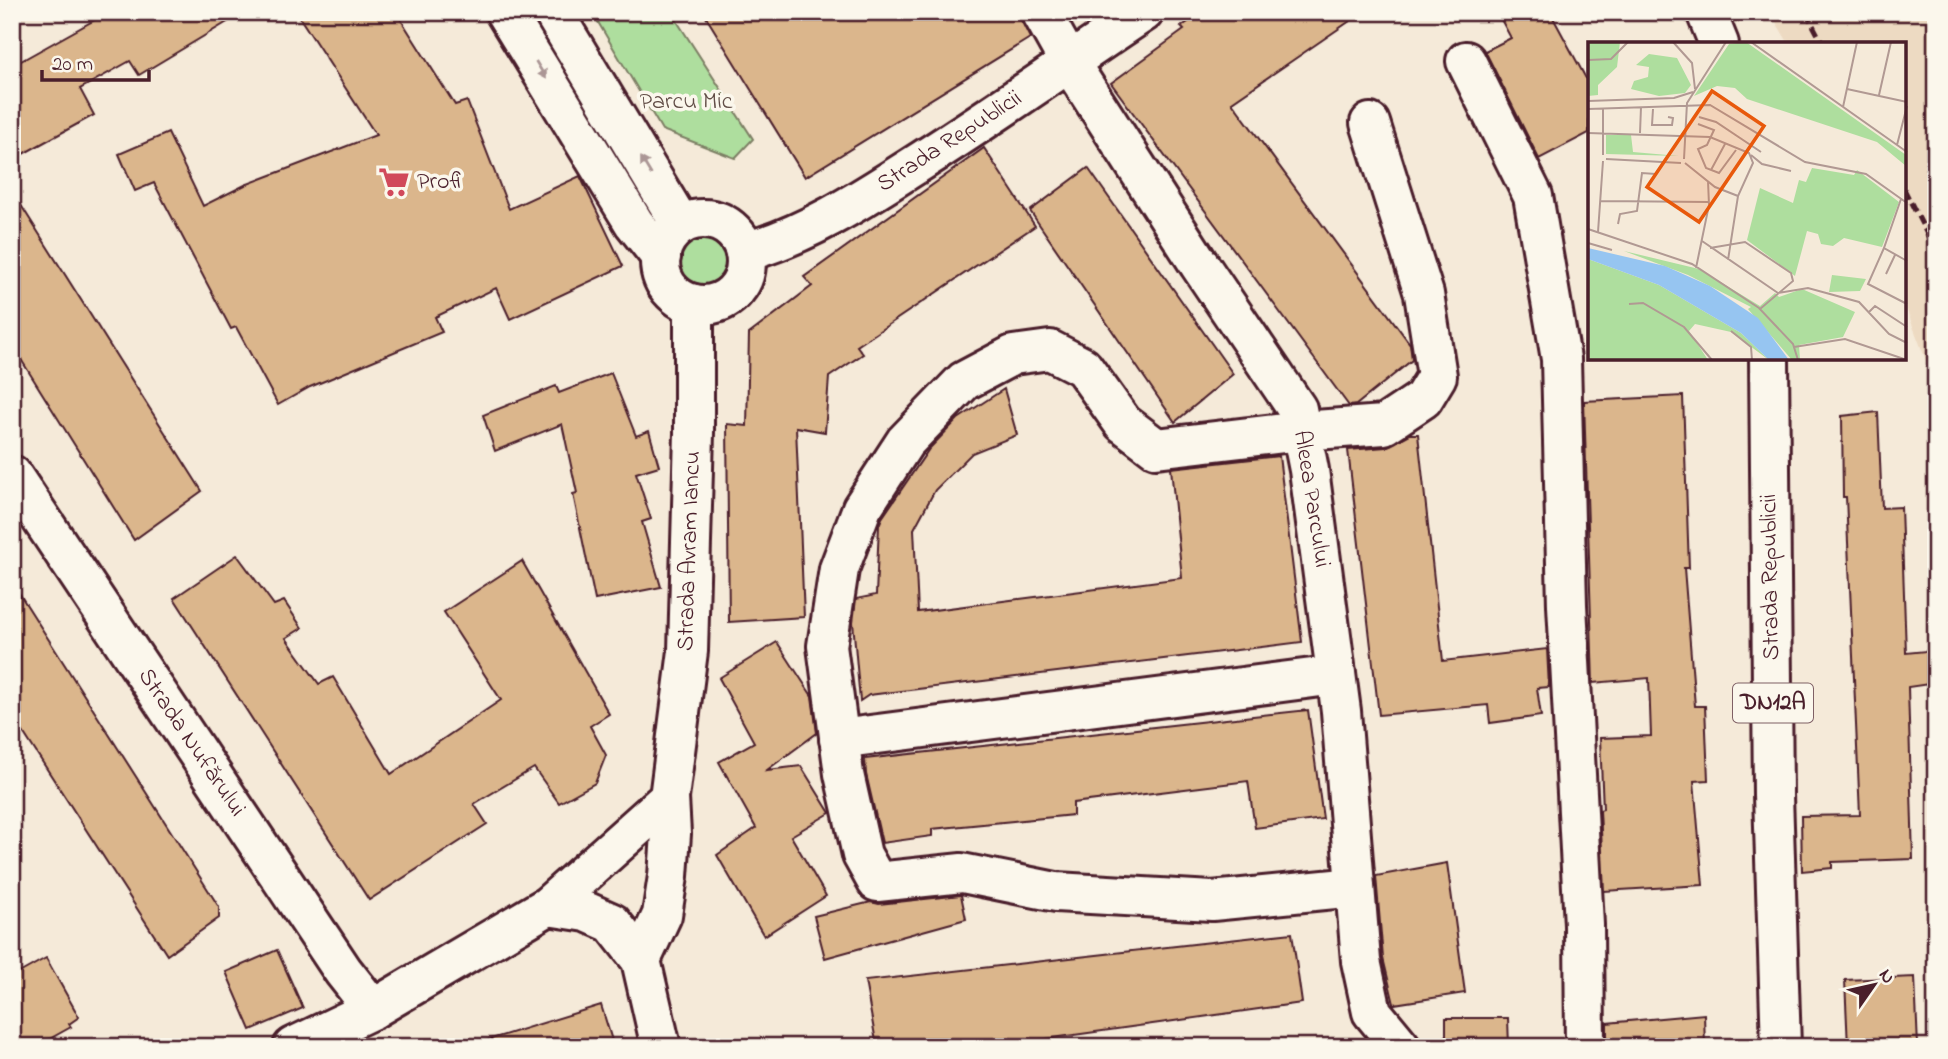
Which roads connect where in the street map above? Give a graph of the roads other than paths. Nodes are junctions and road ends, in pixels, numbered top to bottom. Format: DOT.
graph roads {
  1 [pos="505,12"];
  2 [pos="553,12"];
  3 [pos="1041,12"];
  4 [pos="1143,12"];
  5 [pos="1706,12"];
  6 [pos="1718,42"];
  7 [pos="1466,61"];
  8 [pos="1069,62"];
  9 [pos="1370,123"];
  10 [pos="681,225"];
  11 [pos="745,252"];
  12 [pos="661,257"];
  13 [pos="694,304"];
  14 [pos="1575,359"];
  15 [pos="1769,360"];
  16 [pos="1301,430"];
  17 [pos="13,479"];
  18 [pos="1336,675"];
  19 [pos="839,739"];
  20 [pos="669,798"];
  21 [pos="1355,887"];
  22 [pos="548,906"];
  23 [pos="641,960"];
  24 [pos="373,1009"];
  25 [pos="293,1047"];
  26 [pos="661,1047"];
  27 [pos="1401,1047"];
  28 [pos="1585,1047"];
  29 [pos="1782,1047"];
  1 -- 12 [label="street, one-way"];
  10 -- 2 [label="street, one-way"];
  3 -- 8 [label="street, Aleea Parcului"];
  4 -- 8 [label="street, Strada Republicii"];
  5 -- 6 [label="street"];
  7 -- 14 [label="street"];
  8 -- 11 [label="street, Strada Republicii"];
  8 -- 16 [label="street, Aleea Parcului"];
  9 -- 16 [label="street"];
  10 -- 11 [label="street"];
  10 -- 12 [label="street"];
  11 -- 13 [label="street"];
  12 -- 13 [label="street"];
  13 -- 20 [label="street, Strada Avram Iancu"];
  14 -- 28 [label="street"];
  15 -- 29 [label="street, Strada Republicii / DN12A"];
  16 -- 18 [label="street, Aleea Parcului"];
  16 -- 19 [label="street"];
  17 -- 24 [label="street, Strada Nufărului"];
  18 -- 19 [label="street"];
  18 -- 21 [label="street, Aleea Parcului"];
  19 -- 21 [label="street"];
  20 -- 22 [label="street"];
  20 -- 23 [label="street, Strada Avram Iancu"];
  21 -- 27 [label="street, Aleea Parcului"];
  22 -- 23 [label="street"];
  22 -- 24 [label="street"];
  23 -- 26 [label="street"];
  24 -- 25 [label="street"];
}
